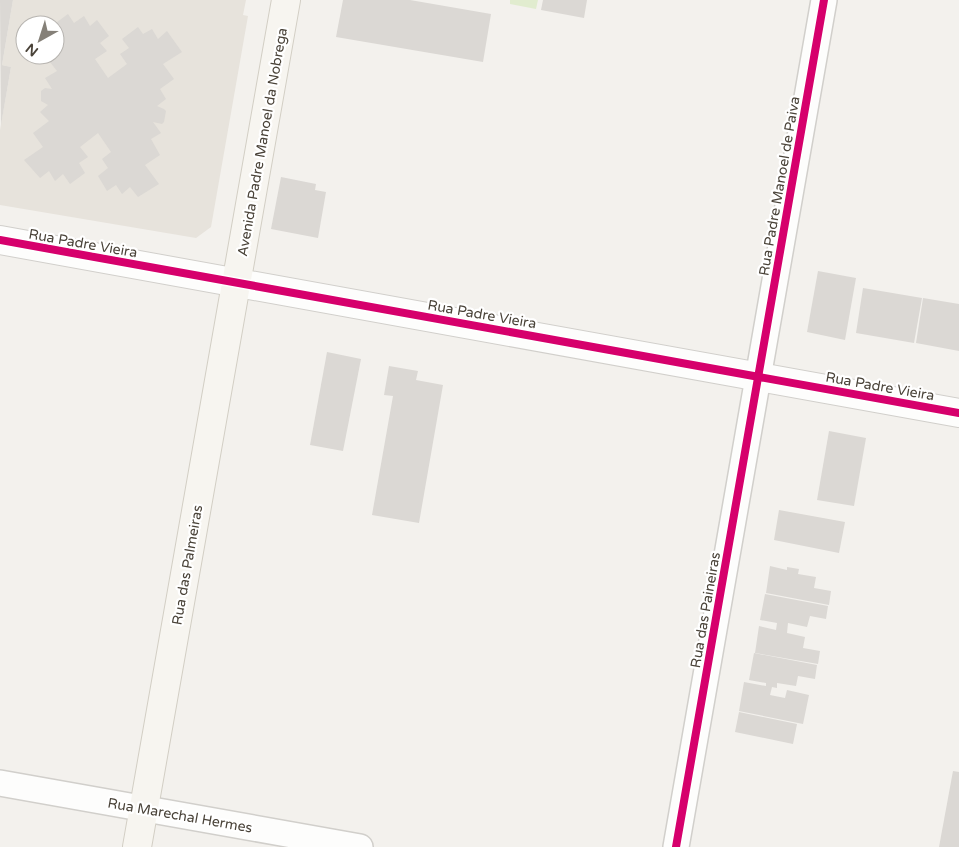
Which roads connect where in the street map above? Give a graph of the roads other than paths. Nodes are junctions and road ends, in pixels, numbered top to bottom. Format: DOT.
graph roads {
  1 [pos="286,0"];
  2 [pos="824,0"];
  3 [pos="0,240"];
  4 [pos="237,283"];
  5 [pos="759,377"];
  6 [pos="959,413"];
  7 [pos="0,783"];
  8 [pos="144,808"];
  9 [pos="136,847"];
  10 [pos="360,847"];
  11 [pos="676,847"];
  1 -- 4 [label="main road, Avenida Padre Manoel da Nobrega"];
  2 -- 5 [label="street, Rua Padre Manoel de Paiva"];
  3 -- 4 [label="street, Rua Padre Vieira"];
  4 -- 5 [label="street, Rua Padre Vieira"];
  4 -- 8 [label="main road, Rua das Palmeiras"];
  5 -- 6 [label="street, Rua Padre Vieira"];
  5 -- 11 [label="street, Rua das Paineiras"];
  7 -- 8 [label="street, Rua Marechal Hermes"];
  8 -- 9 [label="main road, Rua das Palmeiras"];
  8 -- 10 [label="street, Rua Marechal Hermes"];
}
